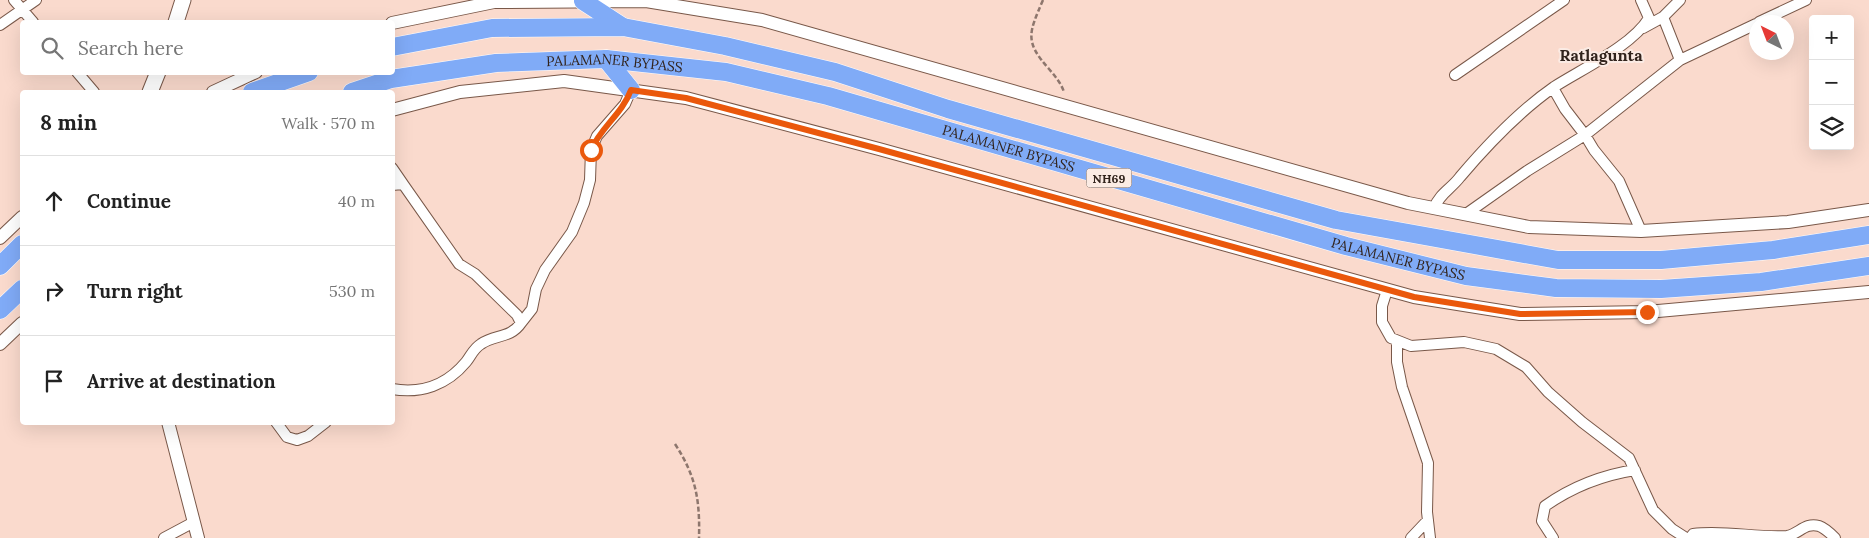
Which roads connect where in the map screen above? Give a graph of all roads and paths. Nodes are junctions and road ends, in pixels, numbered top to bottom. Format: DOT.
graph roads {
  1 [pos="14,0"];
  2 [pos="36,0"];
  3 [pos="183,0"];
  4 [pos="1044,0"];
  5 [pos="1564,0"];
  6 [pos="1641,0"];
  7 [pos="1680,0"];
  8 [pos="1806,0"];
  9 [pos="583,2"];
  10 [pos="21,10"];
  11 [pos="1775,15"];
  12 [pos="1663,17"];
  13 [pos="30,20"];
  14 [pos="177,20"];
  15 [pos="395,22"];
  16 [pos="0,25"];
  17 [pos="622,27"];
  18 [pos="1749,27"];
  19 [pos="1643,28"];
  20 [pos="395,46"];
  21 [pos="606,60"];
  22 [pos="1680,60"];
  23 [pos="80,75"];
  24 [pos="157,75"];
  25 [pos="250,75"];
  26 [pos="300,75"];
  27 [pos="1455,75"];
  28 [pos="1553,88"];
  29 [pos="92,90"];
  30 [pos="151,90"];
  31 [pos="217,90"];
  32 [pos="258,90"];
  33 [pos="358,90"];
  34 [pos="631,90"];
  35 [pos="1063,105"];
  36 [pos="395,109"];
  37 [pos="1585,135"];
  38 [pos="398,184"];
  39 [pos="1434,208"];
  40 [pos="1869,210"];
  41 [pos="1466,214"];
  42 [pos="20,219"];
  43 [pos="1641,231"];
  44 [pos="1869,235"];
  45 [pos="0,238"];
  46 [pos="20,246"];
  47 [pos="0,266"];
  48 [pos="1869,266"];
  49 [pos="1387,290"];
  50 [pos="20,291"];
  51 [pos="1869,292"];
  52 [pos="0,310"];
  53 [pos="521,323"];
  54 [pos="20,325"];
  55 [pos="1397,341"];
  56 [pos="0,344"];
  57 [pos="395,389"];
  58 [pos="169,425"];
  59 [pos="278,425"];
  60 [pos="322,425"];
  61 [pos="675,444"];
  62 [pos="1635,470"];
  63 [pos="1428,520"];
  64 [pos="194,522"];
  65 [pos="1726,535"];
  66 [pos="1680,536"];
  67 [pos="164,538"];
  68 [pos="198,538"];
  69 [pos="699,538"];
  70 [pos="1411,538"];
  71 [pos="1430,538"];
  72 [pos="1553,538"];
  73 [pos="1690,538"];
  74 [pos="1835,538"];
  1 -- 10 [label="street"];
  2 -- 10 [label="street"];
  3 -- 14 [label="main road"];
  4 -- 35 [label="path"];
  5 -- 27 [label="street"];
  6 -- 19 [label="street"];
  7 -- 12 [label="street"];
  8 -- 11 [label="street"];
  9 -- 15 [label="street"];
  9 -- 17 [label="highway"];
  9 -- 35 [label="street"];
  10 -- 13 [label="street"];
  10 -- 16 [label="street"];
  12 -- 19 [label="street"];
  12 -- 22 [label="street"];
  17 -- 20 [label="highway, PALAMANER BYPASS / NH69"];
  17 -- 44 [label="highway, PALAMANER BYPASS / NH69"];
  18 -- 22 [label="street"];
  19 -- 28 [label="street"];
  21 -- 33 [label="highway, PALAMANER BYPASS / NH69"];
  21 -- 34 [label="highway"];
  21 -- 48 [label="highway, PALAMANER BYPASS / NH69"];
  22 -- 37 [label="street"];
  23 -- 29 [label="street"];
  24 -- 30 [label="main road"];
  25 -- 31 [label="street"];
  26 -- 32 [label="highway"];
  28 -- 37 [label="street"];
  28 -- 39 [label="street"];
  34 -- 36 [label="street"];
  34 -- 49 [label="street"];
  34 -- 53 [label="street"];
  35 -- 39 [label="street"];
  37 -- 41 [label="street"];
  37 -- 43 [label="street"];
  38 -- 53 [label="street"];
  39 -- 41 [label="street"];
  40 -- 43 [label="street"];
  41 -- 43 [label="street"];
  42 -- 45 [label="street"];
  46 -- 47 [label="highway"];
  49 -- 51 [label="street"];
  49 -- 55 [label="street"];
  50 -- 52 [label="highway"];
  53 -- 57 [label="street"];
  54 -- 56 [label="street"];
  55 -- 62 [label="street"];
  55 -- 63 [label="street"];
  58 -- 64 [label="street"];
  59 -- 60 [label="street"];
  61 -- 69 [label="path"];
  62 -- 66 [label="street"];
  62 -- 72 [label="street"];
  63 -- 70 [label="street"];
  63 -- 71 [label="street"];
  64 -- 67 [label="street"];
  64 -- 68 [label="street"];
  65 -- 73 [label="street"];
  65 -- 74 [label="street"];
}
